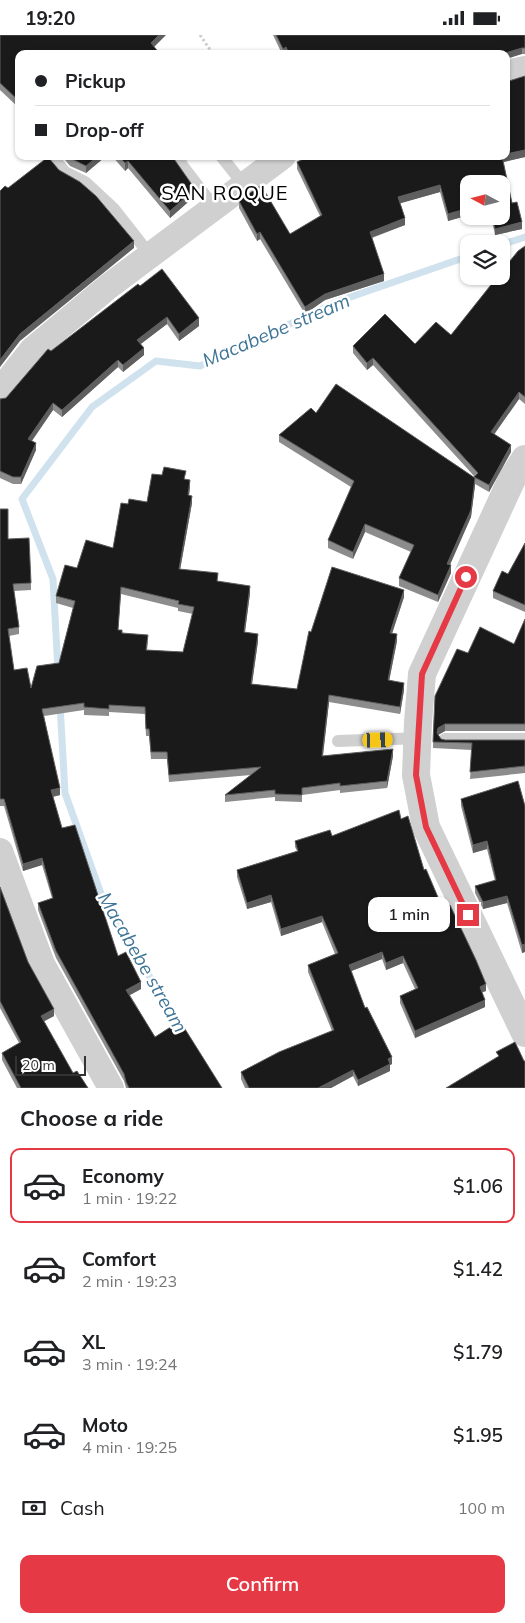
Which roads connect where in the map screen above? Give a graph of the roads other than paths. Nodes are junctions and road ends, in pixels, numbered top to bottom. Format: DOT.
graph roads {
  1 [pos="525,69"];
  2 [pos="510,72"];
  3 [pos="55,160"];
  4 [pos="178,160"];
  5 [pos="224,160"];
  6 [pos="278,160"];
  7 [pos="244,185"];
  8 [pos="214,207"];
  9 [pos="150,255"];
  10 [pos="0,391"];
  11 [pos="525,459"];
  12 [pos="424,738"];
  13 [pos="445,739"];
  14 [pos="525,739"];
  15 [pos="338,741"];
  16 [pos="0,851"];
  17 [pos="525,1033"];
  18 [pos="111,1088"];
  1 -- 2 [label="street"];
  3 -- 9 [label="lane"];
  4 -- 8 [label="lane"];
  5 -- 7 [label="lane"];
  6 -- 7 [label="street"];
  7 -- 8 [label="street"];
  8 -- 9 [label="street"];
  9 -- 10 [label="street"];
  11 -- 12 [label="street"];
  12 -- 15 [label="lane"];
  12 -- 17 [label="street"];
  13 -- 14 [label="lane"];
  16 -- 18 [label="street"];
}
